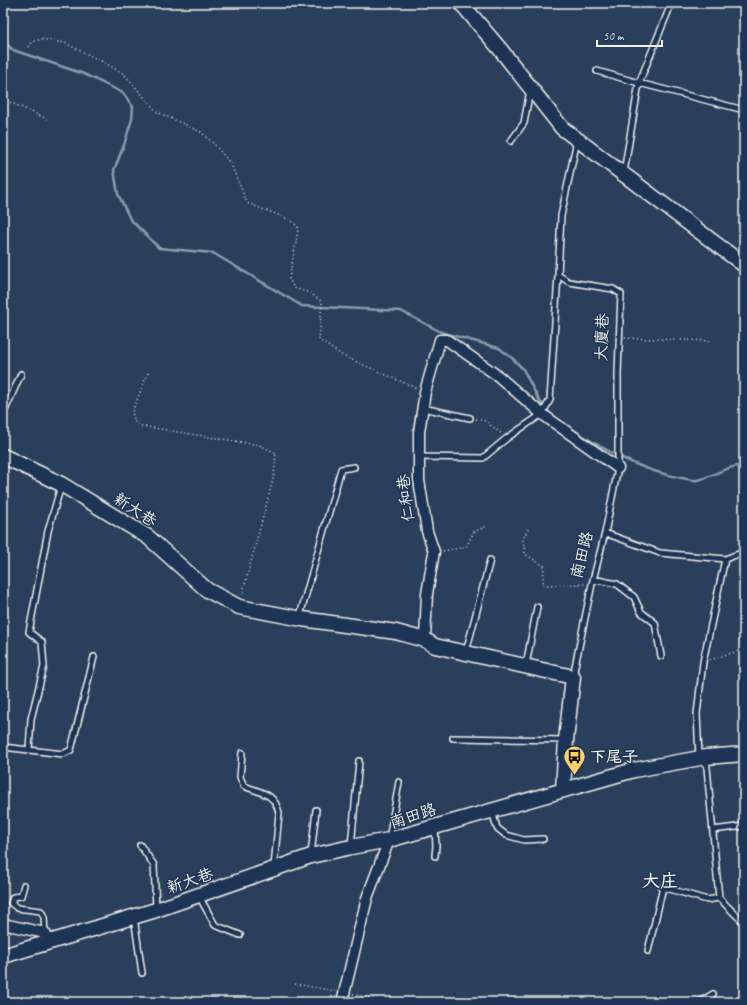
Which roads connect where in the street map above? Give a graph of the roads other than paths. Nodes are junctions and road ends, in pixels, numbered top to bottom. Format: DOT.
graph roads {
  1 [pos="461,3"];
  2 [pos="676,3"];
  3 [pos="597,71"];
  4 [pos="639,84"];
  5 [pos="530,87"];
  6 [pos="744,110"];
  7 [pos="577,140"];
  8 [pos="511,141"];
  9 [pos="623,174"];
  10 [pos="744,265"];
  11 [pos="558,275"];
  12 [pos="22,374"];
  13 [pos="423,408"];
  14 [pos="543,413"];
  15 [pos="3,415"];
  16 [pos="470,418"];
  17 [pos="618,447"];
  18 [pos="3,456"];
  19 [pos="420,457"];
  20 [pos="618,464"];
  21 [pos="354,467"];
  22 [pos="61,484"];
  23 [pos="605,533"];
  24 [pos="744,552"];
  25 [pos="725,559"];
  26 [pos="490,560"];
  27 [pos="592,582"];
  28 [pos="537,607"];
  29 [pos="302,619"];
  30 [pos="425,640"];
  31 [pos="466,653"];
  32 [pos="661,656"];
  33 [pos="94,658"];
  34 [pos="526,666"];
  35 [pos="573,677"];
  36 [pos="453,738"];
  37 [pos="566,740"];
  38 [pos="3,748"];
  39 [pos="29,750"];
  40 [pos="242,753"];
  41 [pos="744,754"];
  42 [pos="702,758"];
  43 [pos="359,761"];
  44 [pos="399,782"];
  45 [pos="563,790"];
  46 [pos="316,810"];
  47 [pos="492,810"];
  48 [pos="435,826"];
  49 [pos="744,826"];
  50 [pos="713,830"];
  51 [pos="543,839"];
  52 [pos="389,840"];
  53 [pos="140,845"];
  54 [pos="351,846"];
  55 [pos="311,856"];
  56 [pos="435,856"];
  57 [pos="274,869"];
  58 [pos="24,885"];
  59 [pos="199,896"];
  60 [pos="719,898"];
  61 [pos="156,910"];
  62 [pos="134,916"];
  63 [pos="744,922"];
  64 [pos="3,924"];
  65 [pos="240,934"];
  66 [pos="47,937"];
  67 [pos="648,952"];
  68 [pos="3,956"];
  69 [pos="142,973"];
  70 [pos="713,994"];
  71 [pos="342,1002"];
  72 [pos="700,1002"];
  1 -- 5 [label="street"];
  2 -- 4 [label="lane"];
  3 -- 4 [label="lane"];
  4 -- 6 [label="lane"];
  4 -- 9 [label="lane"];
  5 -- 7 [label="street"];
  5 -- 8 [label="lane"];
  7 -- 9 [label="street"];
  7 -- 11 [label="lane"];
  9 -- 10 [label="street"];
  11 -- 14 [label="lane, 仁和巷"];
  11 -- 17 [label="lane, 大廈巷"];
  12 -- 15 [label="lane"];
  13 -- 14 [label="street"];
  13 -- 16 [label="lane"];
  13 -- 19 [label="street"];
  14 -- 19 [label="lane, 仁和巷"];
  14 -- 20 [label="street"];
  17 -- 20 [label="lane, 南田路"];
  18 -- 22 [label="street, 新大巷"];
  19 -- 30 [label="street, 仁和巷"];
  20 -- 23 [label="lane, 南田路"];
  21 -- 29 [label="lane"];
  22 -- 29 [label="street, 新大巷"];
  22 -- 39 [label="lane"];
  23 -- 25 [label="lane"];
  23 -- 27 [label="lane, 南田路"];
  24 -- 25 [label="lane"];
  25 -- 42 [label="lane"];
  26 -- 31 [label="lane"];
  27 -- 32 [label="lane"];
  27 -- 35 [label="lane, 南田路"];
  28 -- 34 [label="lane"];
  29 -- 30 [label="street"];
  30 -- 31 [label="street"];
  31 -- 34 [label="street"];
  33 -- 39 [label="lane"];
  34 -- 35 [label="street"];
  35 -- 37 [label="street, 南田路"];
  36 -- 37 [label="lane"];
  37 -- 45 [label="street, 南田路"];
  38 -- 39 [label="lane"];
  40 -- 57 [label="lane"];
  41 -- 42 [label="street, 南田路"];
  42 -- 45 [label="street, 南田路"];
  42 -- 50 [label="lane"];
  43 -- 54 [label="lane"];
  44 -- 52 [label="lane"];
  45 -- 47 [label="street, 南田路"];
  46 -- 55 [label="lane"];
  47 -- 48 [label="street, 南田路"];
  47 -- 51 [label="lane"];
  48 -- 52 [label="street, 南田路"];
  48 -- 56 [label="lane"];
  49 -- 50 [label="lane"];
  50 -- 60 [label="lane"];
  52 -- 54 [label="street, 新大巷"];
  52 -- 71 [label="street, 南田路"];
  53 -- 61 [label="lane"];
  54 -- 55 [label="street, 新大巷"];
  55 -- 57 [label="street, 新大巷"];
  57 -- 59 [label="street, 新大巷"];
  58 -- 66 [label="lane"];
  59 -- 61 [label="street, 新大巷"];
  59 -- 65 [label="lane"];
  60 -- 63 [label="lane"];
  60 -- 67 [label="lane"];
  61 -- 62 [label="street, 新大巷"];
  62 -- 66 [label="street, 新大巷"];
  62 -- 69 [label="lane"];
  64 -- 66 [label="street"];
  66 -- 68 [label="street, 新大巷"];
  70 -- 72 [label="lane"];
}
